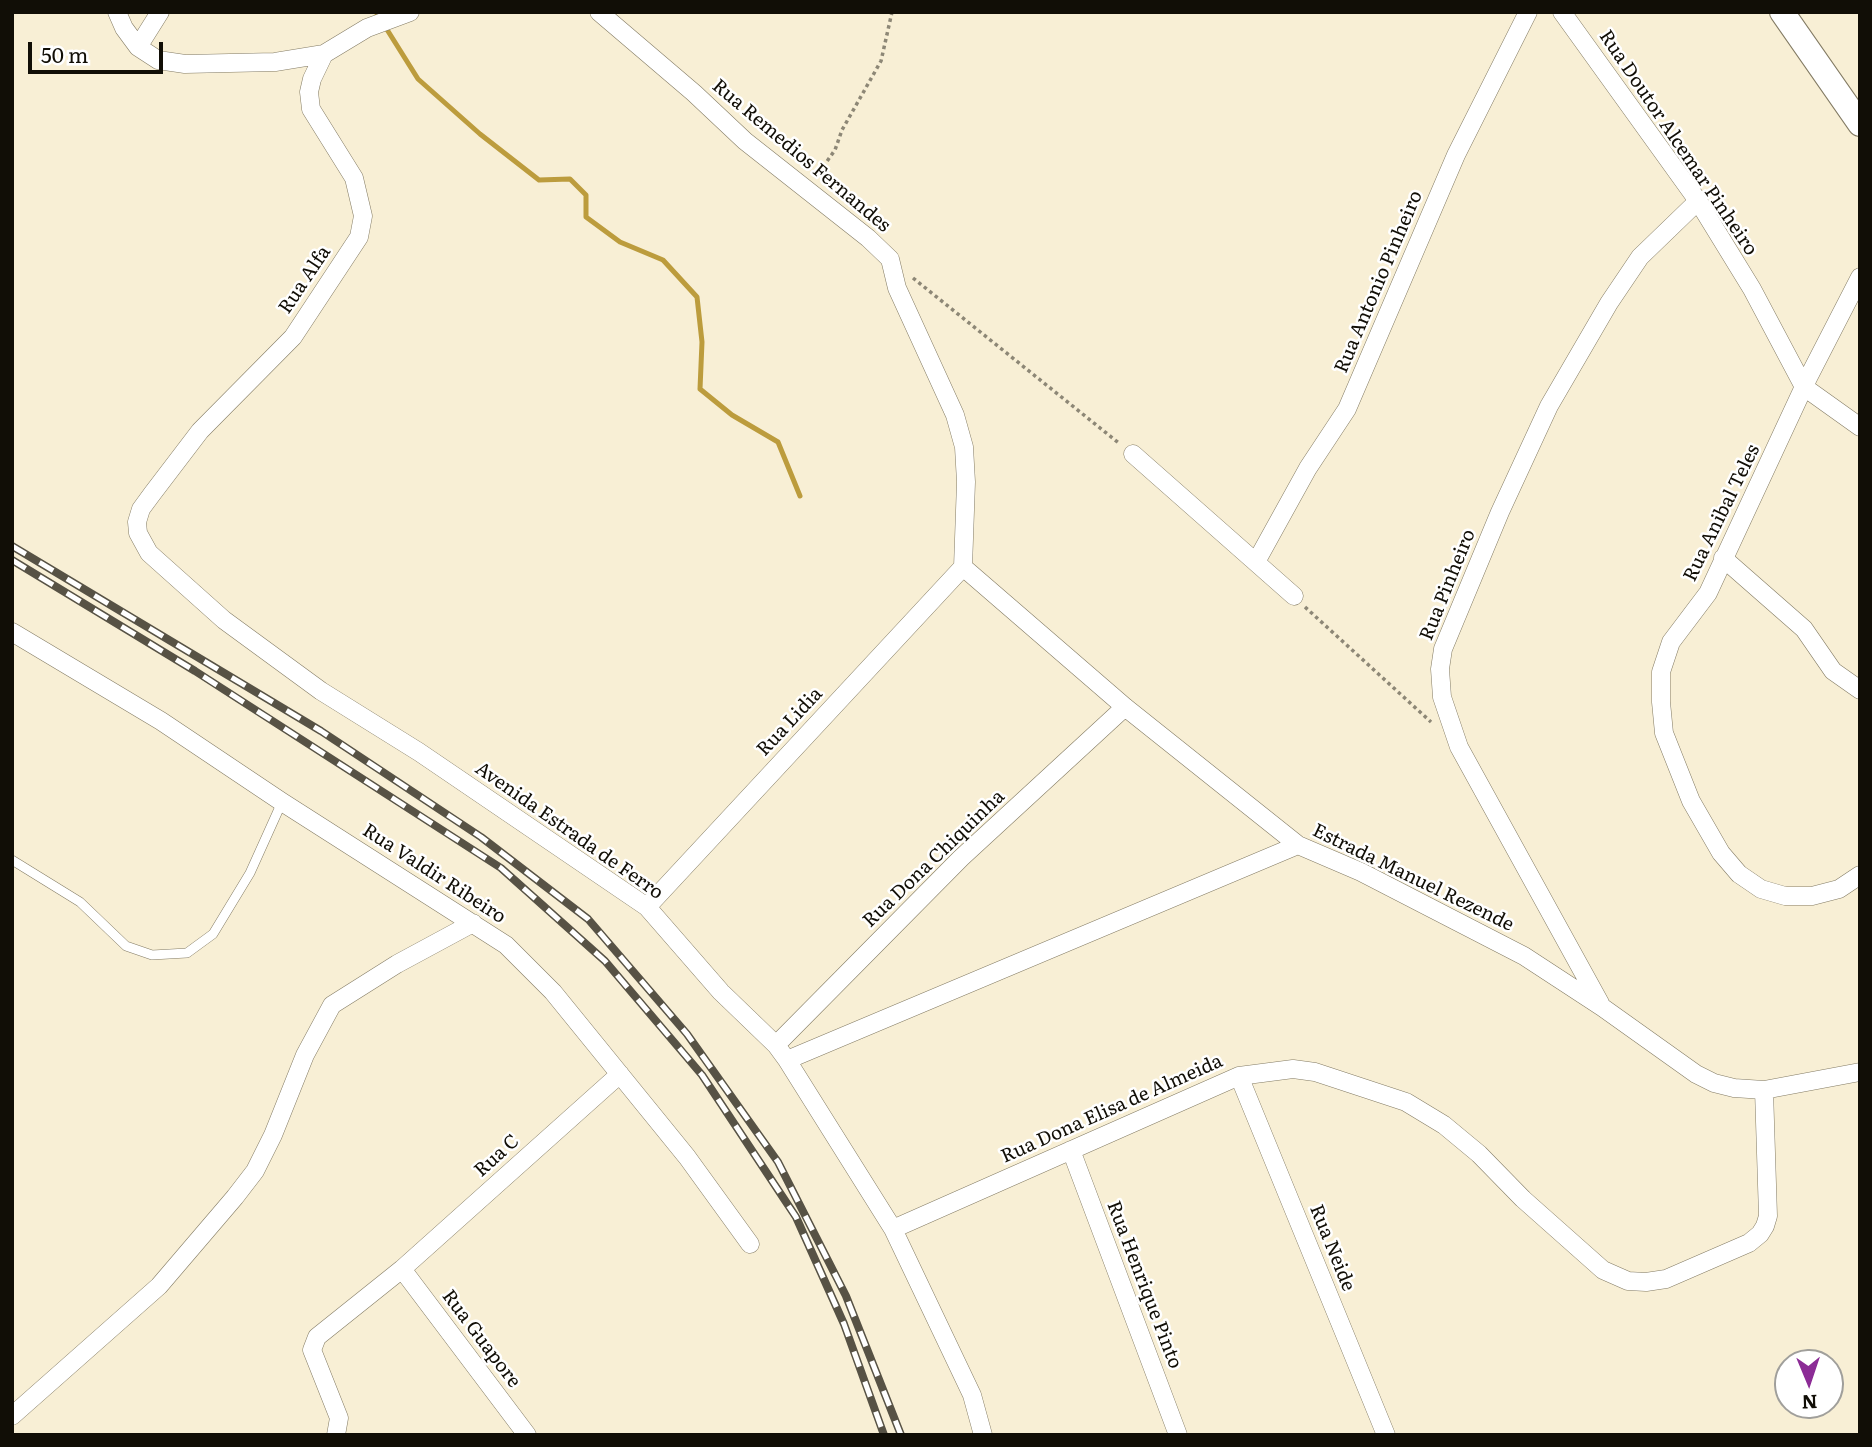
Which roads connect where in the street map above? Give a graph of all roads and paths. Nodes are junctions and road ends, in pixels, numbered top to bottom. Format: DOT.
graph roads {
  1 [pos="117,12"];
  2 [pos="160,12"];
  3 [pos="599,12"];
  4 [pos="892,12"];
  5 [pos="1528,12"];
  6 [pos="1562,12"];
  7 [pos="1782,12"];
  8 [pos="402,14"];
  9 [pos="368,22"];
  10 [pos="138,47"];
  11 [pos="324,54"];
  12 [pos="1858,118"];
  13 [pos="806,191"];
  14 [pos="1698,201"];
  15 [pos="890,259"];
  16 [pos="1860,277"];
  17 [pos="1804,387"];
  18 [pos="1860,427"];
  19 [pos="1133,454"];
  20 [pos="152,494"];
  21 [pos="1723,558"];
  22 [pos="1256,562"];
  23 [pos="963,566"];
  24 [pos="1294,597"];
  25 [pos="12,632"];
  26 [pos="1860,690"];
  27 [pos="1125,707"];
  28 [pos="1459,747"];
  29 [pos="282,802"];
  30 [pos="1298,845"];
  31 [pos="12,860"];
  32 [pos="1860,875"];
  33 [pos="647,907"];
  34 [pos="473,923"];
  35 [pos="1602,1007"];
  36 [pos="776,1045"];
  37 [pos="787,1060"];
  38 [pos="1860,1072"];
  39 [pos="620,1074"];
  40 [pos="1239,1076"];
  41 [pos="1764,1090"];
  42 [pos="1071,1150"];
  43 [pos="893,1229"];
  44 [pos="750,1244"];
  45 [pos="402,1269"];
  46 [pos="12,1416"];
  47 [pos="336,1435"];
  48 [pos="527,1435"];
  49 [pos="983,1435"];
  50 [pos="1178,1435"];
  51 [pos="1386,1435"];
  1 -- 10 [label="street"];
  2 -- 10 [label="street"];
  3 -- 13 [label="street, Rua Remedios Fernandes"];
  4 -- 13 [label="path"];
  5 -- 22 [label="street, Rua Antonio Pinheiro"];
  6 -- 14 [label="street, Rua Doutor Alcemar Pinheiro"];
  7 -- 12 [label="main road"];
  8 -- 9 [label="street"];
  9 -- 11 [label="street"];
  10 -- 11 [label="street"];
  11 -- 20 [label="street, Rua Alfa"];
  13 -- 15 [label="street, Rua Remedios Fernandes"];
  14 -- 17 [label="street, Rua Doutor Alcemar Pinheiro"];
  14 -- 28 [label="street, Rua Pinheiro"];
  15 -- 19 [label="path"];
  15 -- 23 [label="street, Rua Remedios Fernandes"];
  16 -- 17 [label="street, Rua Anibal Teles"];
  17 -- 18 [label="street, Rua Doutor Alcemar Pinheiro"];
  17 -- 21 [label="street, Rua Anibal Teles"];
  19 -- 22 [label="street"];
  20 -- 33 [label="street, Avenida Estrada de Ferro"];
  21 -- 26 [label="street"];
  21 -- 32 [label="street, Rua Anibal Teles"];
  22 -- 24 [label="street"];
  23 -- 27 [label="street, Estrada Manuel Rezende"];
  23 -- 33 [label="street, Rua Lidia"];
  24 -- 28 [label="path"];
  25 -- 29 [label="street, Rua Valdir Ribeiro"];
  27 -- 30 [label="street, Estrada Manuel Rezende"];
  27 -- 36 [label="street, Rua Dona Chiquinha"];
  28 -- 35 [label="street, Rua Pinheiro"];
  29 -- 31 [label="lane"];
  29 -- 34 [label="street, Rua Valdir Ribeiro"];
  30 -- 35 [label="street, Estrada Manuel Rezende"];
  30 -- 37 [label="street"];
  33 -- 36 [label="street, Avenida Estrada de Ferro"];
  34 -- 39 [label="street, Rua Valdir Ribeiro"];
  34 -- 46 [label="street"];
  35 -- 41 [label="street, Estrada Manuel Rezende"];
  36 -- 37 [label="street, Avenida Estrada de Ferro"];
  37 -- 43 [label="street, Avenida Estrada de Ferro"];
  38 -- 41 [label="street, Estrada Manuel Rezende"];
  39 -- 44 [label="street, Rua Valdir Ribeiro"];
  39 -- 45 [label="street, Rua C"];
  40 -- 41 [label="street, Rua Dona Elisa de Almeida"];
  40 -- 42 [label="street, Rua Dona Elisa de Almeida"];
  40 -- 51 [label="street, Rua Neide"];
  42 -- 43 [label="street, Rua Dona Elisa de Almeida"];
  42 -- 50 [label="street, Rua Henrique Pinto"];
  43 -- 49 [label="street, Avenida Estrada de Ferro"];
  45 -- 47 [label="street, Rua C"];
  45 -- 48 [label="street, Rua Guapore"];
}
